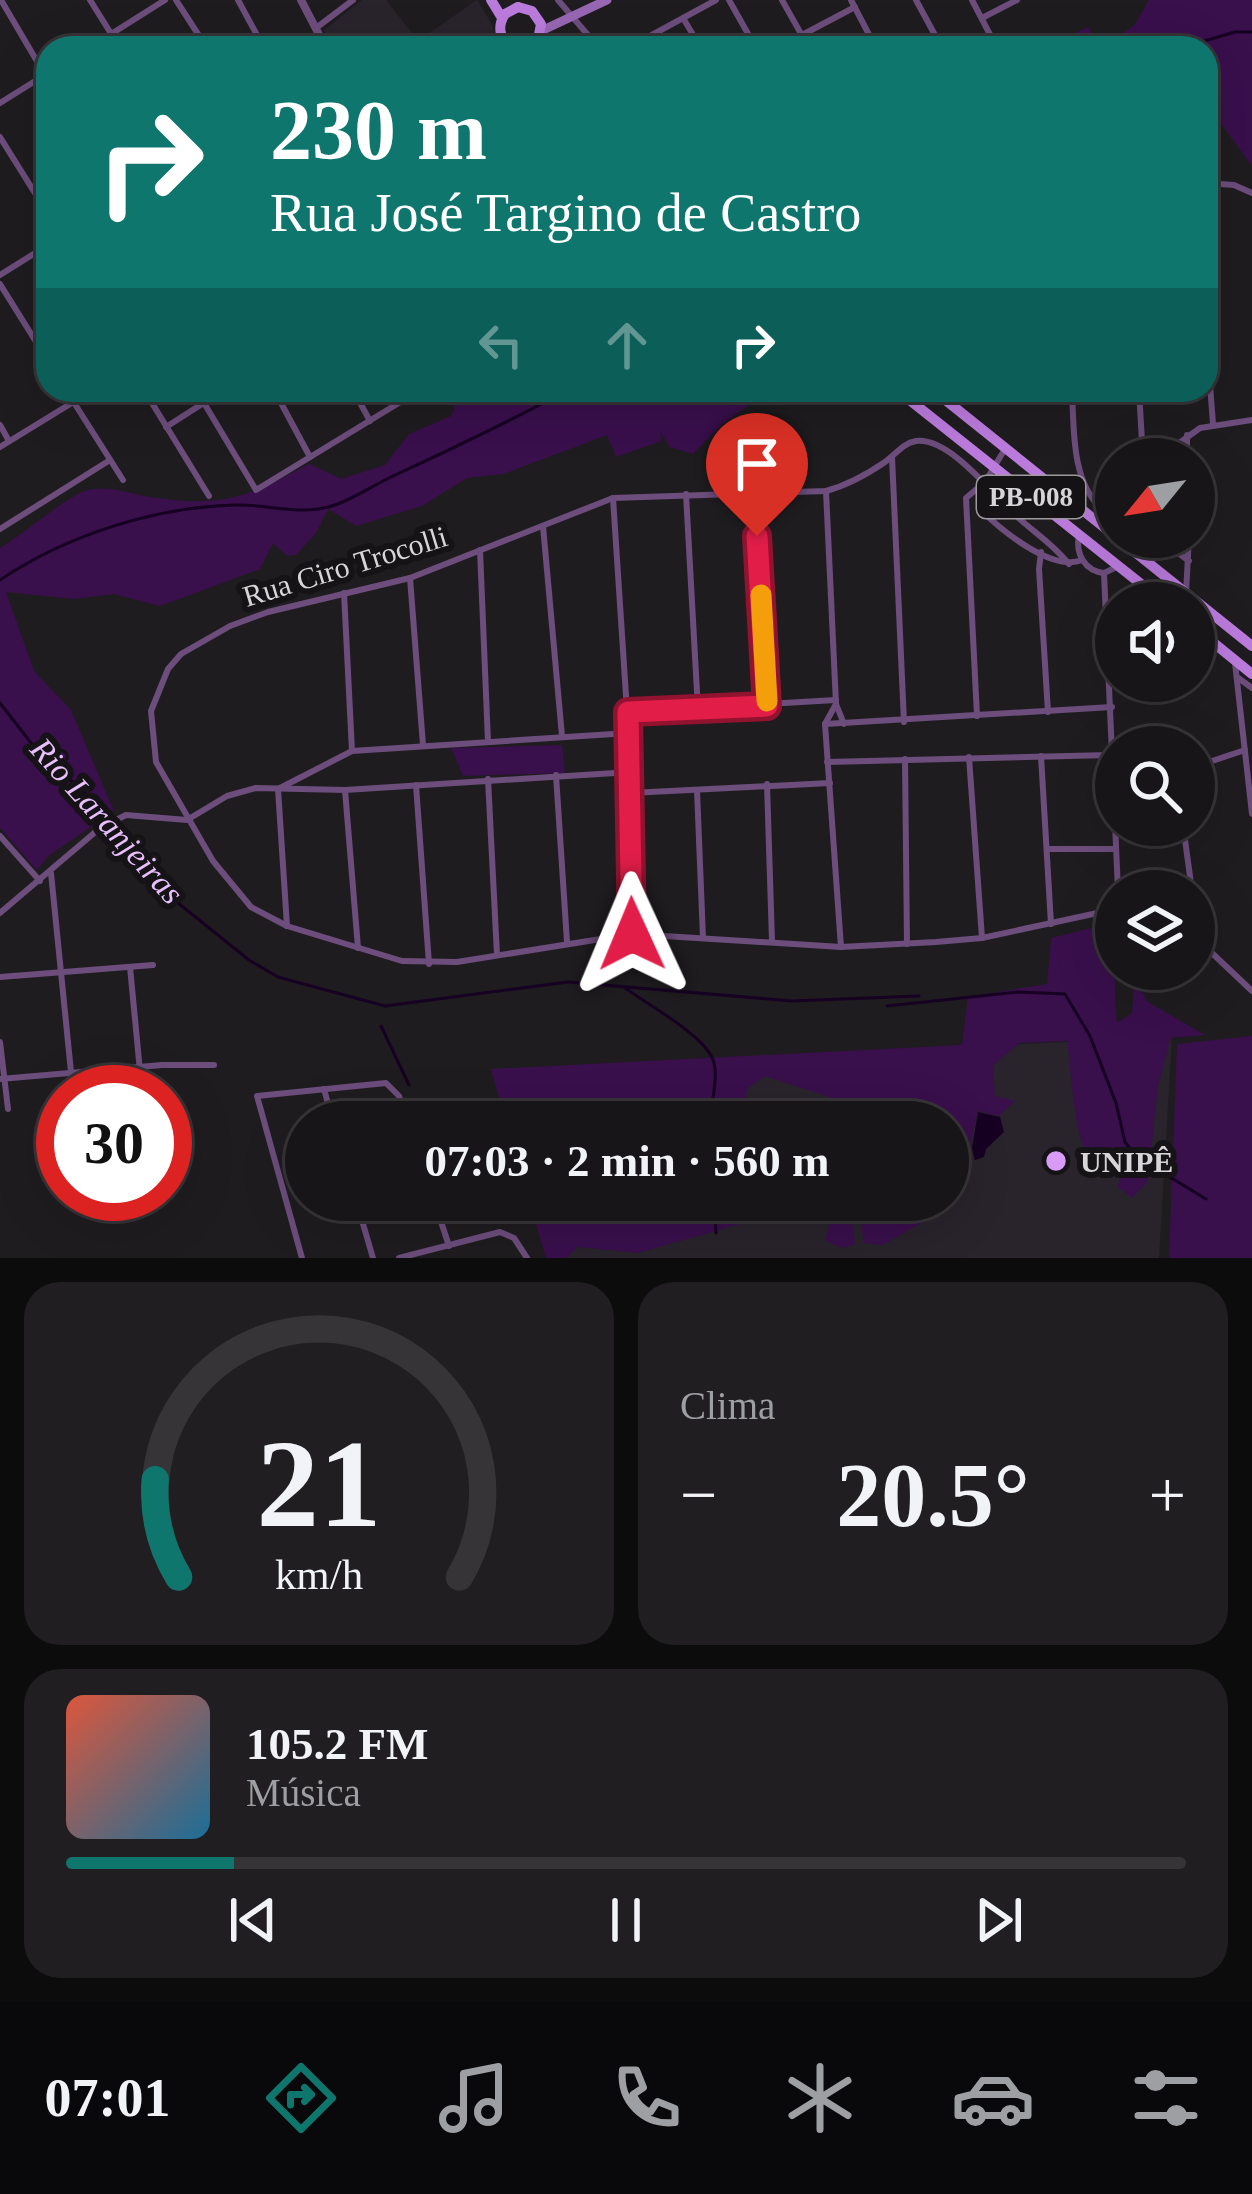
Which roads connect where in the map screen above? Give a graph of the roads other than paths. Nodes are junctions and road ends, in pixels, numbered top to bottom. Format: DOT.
graph roads {
  1 [pos="1,0"];
  2 [pos="91,0"];
  3 [pos="165,0"];
  4 [pos="176,0"];
  5 [pos="238,0"];
  6 [pos="302,0"];
  7 [pos="353,0"];
  8 [pos="491,0"];
  9 [pos="557,0"];
  10 [pos="607,0"];
  11 [pos="716,0"];
  12 [pos="729,0"];
  13 [pos="782,0"];
  14 [pos="916,0"];
  15 [pos="972,0"];
  16 [pos="1017,0"];
  17 [pos="515,4"];
  18 [pos="853,4"];
  19 [pos="536,14"];
  20 [pos="502,18"];
  21 [pos="683,18"];
  22 [pos="982,18"];
  23 [pos="571,19"];
  24 [pos="316,28"];
  25 [pos="541,33"];
  26 [pos="111,34"];
  27 [pos="802,35"];
  28 [pos="108,36"];
  29 [pos="199,36"];
  30 [pos="258,36"];
  31 [pos="320,36"];
  32 [pos="502,36"];
  33 [pos="538,36"];
  34 [pos="543,36"];
  35 [pos="587,36"];
  36 [pos="650,36"];
  37 [pos="694,36"];
  38 [pos="749,36"];
  39 [pos="870,36"];
  40 [pos="935,36"];
  41 [pos="991,36"];
  42 [pos="36,58"];
  43 [pos="36,82"];
  44 [pos="0,103"];
  45 [pos="0,137"];
  46 [pos="1218,184"];
  47 [pos="1252,193"];
  48 [pos="36,195"];
  49 [pos="36,254"];
  50 [pos="0,280"];
  51 [pos="36,341"];
  52 [pos="74,402"];
  53 [pos="151,402"];
  54 [pos="280,402"];
  55 [pos="359,402"];
  56 [pos="401,402"];
  57 [pos="912,402"];
  58 [pos="948,402"];
  59 [pos="1073,402"];
  60 [pos="1140,402"];
  61 [pos="1211,402"];
  62 [pos="204,403"];
  63 [pos="1252,420"];
  64 [pos="370,421"];
  65 [pos="1213,424"];
  66 [pos="0,425"];
  67 [pos="166,427"];
  68 [pos="1187,435"];
  69 [pos="1142,438"];
  70 [pos="1183,438"];
  71 [pos="9,441"];
  72 [pos="0,447"];
  73 [pos="1005,449"];
  74 [pos="310,457"];
  75 [pos="892,458"];
  76 [pos="110,460"];
  77 [pos="992,466"];
  78 [pos="123,480"];
  79 [pos="985,482"];
  80 [pos="826,491"];
  81 [pos="686,494"];
  82 [pos="754,494"];
  83 [pos="209,496"];
  84 [pos="613,498"];
  85 [pos="1095,502"];
  86 [pos="1094,520"];
  87 [pos="543,526"];
  88 [pos="0,530"];
  89 [pos="1078,535"];
  90 [pos="479,550"];
  91 [pos="1041,552"];
  92 [pos="1185,558"];
  93 [pos="1082,560"];
  94 [pos="1189,561"];
  95 [pos="1069,564"];
  96 [pos="1119,566"];
  97 [pos="1104,573"];
  98 [pos="410,578"];
  99 [pos="1139,582"];
  100 [pos="1169,582"];
  101 [pos="1189,582"];
  102 [pos="344,593"];
  103 [pos="1215,618"];
  104 [pos="1215,644"];
  105 [pos="1252,646"];
  106 [pos="1234,659"];
  107 [pos="1252,674"];
  108 [pos="1237,676"];
  109 [pos="1252,688"];
  110 [pos="836,702"];
  111 [pos="767,706"];
  112 [pos="1112,707"];
  113 [pos="698,710"];
  114 [pos="628,712"];
  115 [pos="1048,712"];
  116 [pos="976,716"];
  117 [pos="904,722"];
  118 [pos="825,724"];
  119 [pos="844,724"];
  120 [pos="1111,726"];
  121 [pos="629,734"];
  122 [pos="562,736"];
  123 [pos="488,742"];
  124 [pos="423,745"];
  125 [pos="1245,750"];
  126 [pos="352,751"];
  127 [pos="1095,755"];
  128 [pos="1041,756"];
  129 [pos="969,757"];
  130 [pos="905,758"];
  131 [pos="1215,760"];
  132 [pos="827,762"];
  133 [pos="631,772"];
  134 [pos="556,775"];
  135 [pos="488,779"];
  136 [pos="830,782"];
  137 [pos="767,784"];
  138 [pos="416,785"];
  139 [pos="278,789"];
  140 [pos="345,790"];
  141 [pos="697,790"];
  142 [pos="630,794"];
  143 [pos="1252,814"];
  144 [pos="187,820"];
  145 [pos="0,836"];
  146 [pos="1115,846"];
  147 [pos="1046,849"];
  148 [pos="1115,849"];
  149 [pos="1116,870"];
  150 [pos="51,873"];
  151 [pos="40,880"];
  152 [pos="0,914"];
  153 [pos="1095,914"];
  154 [pos="1051,924"];
  155 [pos="287,926"];
  156 [pos="632,934"];
  157 [pos="703,938"];
  158 [pos="982,938"];
  159 [pos="772,941"];
  160 [pos="567,942"];
  161 [pos="908,944"];
  162 [pos="841,946"];
  163 [pos="358,948"];
  164 [pos="1215,955"];
  165 [pos="497,956"];
  166 [pos="429,964"];
  167 [pos="153,965"];
  168 [pos="130,967"];
  169 [pos="61,972"];
  170 [pos="0,977"];
  171 [pos="1252,991"];
  172 [pos="0,1042"];
  173 [pos="69,1065"];
  174 [pos="139,1065"];
  175 [pos="214,1065"];
  176 [pos="192,1066"];
  177 [pos="36,1076"];
  178 [pos="2,1079"];
  179 [pos="324,1089"];
  180 [pos="327,1101"];
  181 [pos="401,1101"];
  182 [pos="8,1109"];
  183 [pos="362,1221"];
  184 [pos="441,1221"];
  185 [pos="449,1246"];
  186 [pos="302,1258"];
  187 [pos="373,1258"];
  188 [pos="399,1258"];
  189 [pos="527,1258"];
  1 -- 42 [label="street"];
  2 -- 26 [label="street"];
  3 -- 26 [label="street"];
  4 -- 29 [label="street"];
  5 -- 30 [label="street"];
  6 -- 24 [label="street"];
  7 -- 24 [label="street"];
  8 -- 20 [label="main road"];
  9 -- 23 [label="street"];
  10 -- 23 [label="main road"];
  11 -- 21 [label="street"];
  12 -- 38 [label="street"];
  13 -- 27 [label="street"];
  14 -- 40 [label="street"];
  15 -- 22 [label="street"];
  16 -- 22 [label="street"];
  17 -- 19 [label="main road"];
  17 -- 20 [label="main road"];
  18 -- 27 [label="street"];
  18 -- 39 [label="street"];
  19 -- 23 [label="main road"];
  19 -- 25 [label="main road"];
  20 -- 32 [label="main road"];
  21 -- 36 [label="street"];
  21 -- 37 [label="street"];
  22 -- 41 [label="street"];
  23 -- 25 [label="main road"];
  23 -- 35 [label="street"];
  24 -- 31 [label="street"];
  25 -- 33 [label="main road"];
  25 -- 34 [label="main road"];
  26 -- 28 [label="street"];
  43 -- 44 [label="street"];
  45 -- 48 [label="street"];
  46 -- 47 [label="street"];
  49 -- 50 [label="street"];
  50 -- 51 [label="street"];
  52 -- 71 [label="street"];
  52 -- 76 [label="street"];
  53 -- 67 [label="street"];
  54 -- 74 [label="street"];
  55 -- 64 [label="street"];
  56 -- 64 [label="street"];
  57 -- 77 [label="main road, PB-008"];
  58 -- 73 [label="main road, PB-008"];
  59 -- 85 [label="street"];
  60 -- 69 [label="street"];
  61 -- 65 [label="street"];
  62 -- 67 [label="street"];
  62 -- 74 [label="street"];
  63 -- 65 [label="street"];
  64 -- 74 [label="street"];
  65 -- 68 [label="street"];
  66 -- 71 [label="street"];
  67 -- 83 [label="street"];
  68 -- 70 [label="street"];
  71 -- 72 [label="street"];
  73 -- 77 [label="street"];
  73 -- 86 [label="main road, PB-008"];
  75 -- 79 [label="street"];
  75 -- 80 [label="street, Rua Ciro Trocolli"];
  75 -- 117 [label="street"];
  76 -- 78 [label="street"];
  76 -- 88 [label="street"];
  77 -- 79 [label="street"];
  77 -- 89 [label="main road, PB-008"];
  79 -- 91 [label="street"];
  79 -- 95 [label="street"];
  79 -- 116 [label="street"];
  80 -- 82 [label="street, Rua Ciro Trocolli"];
  80 -- 110 [label="street"];
  81 -- 82 [label="street, Rua Ciro Trocolli"];
  81 -- 84 [label="street, Rua Ciro Trocolli"];
  81 -- 113 [label="street"];
  82 -- 111 [label="street"];
  84 -- 87 [label="street, Rua Ciro Trocolli"];
  84 -- 114 [label="street"];
  86 -- 100 [label="main road, PB-008"];
  87 -- 90 [label="street, Rua Ciro Trocolli"];
  87 -- 122 [label="street"];
  89 -- 93 [label="street"];
  89 -- 96 [label="main road, PB-008"];
  90 -- 98 [label="street, Rua Ciro Trocolli"];
  90 -- 123 [label="street"];
  91 -- 95 [label="street"];
  91 -- 115 [label="street"];
  92 -- 94 [label="street"];
  93 -- 95 [label="street"];
  93 -- 97 [label="street"];
  94 -- 101 [label="street"];
  96 -- 97 [label="street"];
  96 -- 99 [label="main road, PB-008"];
  97 -- 112 [label="street"];
  98 -- 102 [label="street, Rua Ciro Trocolli"];
  98 -- 124 [label="street"];
  102 -- 126 [label="street"];
  102 -- 144 [label="street, Rua Ciro Trocolli"];
  103 -- 105 [label="main road, PB-008"];
  104 -- 106 [label="main road"];
  106 -- 107 [label="main road"];
  106 -- 108 [label="street"];
  108 -- 109 [label="street"];
  108 -- 125 [label="street"];
  110 -- 111 [label="street"];
  110 -- 118 [label="street"];
  110 -- 119 [label="street"];
  111 -- 113 [label="street"];
  112 -- 115 [label="street"];
  112 -- 120 [label="street"];
  113 -- 114 [label="street"];
  114 -- 121 [label="street"];
  115 -- 116 [label="street"];
  116 -- 117 [label="street"];
  117 -- 119 [label="street"];
  118 -- 119 [label="street"];
  118 -- 132 [label="street"];
  121 -- 122 [label="street"];
  121 -- 133 [label="street"];
  122 -- 123 [label="street"];
  123 -- 124 [label="street"];
  124 -- 126 [label="street"];
  125 -- 131 [label="street"];
  125 -- 143 [label="street"];
  126 -- 139 [label="street"];
  127 -- 128 [label="street"];
  128 -- 129 [label="street"];
  128 -- 147 [label="street"];
  129 -- 130 [label="street"];
  129 -- 158 [label="street"];
  130 -- 132 [label="street"];
  130 -- 161 [label="street"];
  132 -- 136 [label="street"];
  133 -- 134 [label="street"];
  133 -- 142 [label="street"];
  134 -- 135 [label="street"];
  134 -- 160 [label="street"];
  135 -- 138 [label="street"];
  135 -- 165 [label="street"];
  136 -- 137 [label="street"];
  136 -- 162 [label="street"];
  137 -- 141 [label="street"];
  137 -- 159 [label="street"];
  138 -- 140 [label="street"];
  138 -- 166 [label="street"];
  139 -- 140 [label="street"];
  139 -- 144 [label="street"];
  139 -- 155 [label="street"];
  140 -- 163 [label="street"];
  141 -- 142 [label="street"];
  141 -- 157 [label="street"];
  142 -- 156 [label="street"];
  144 -- 150 [label="street"];
  144 -- 155 [label="street, Rua Ciro Trocolli"];
  145 -- 151 [label="street"];
  146 -- 148 [label="street"];
  147 -- 148 [label="street"];
  147 -- 154 [label="street"];
  148 -- 149 [label="street"];
  150 -- 151 [label="street"];
  150 -- 169 [label="street"];
  151 -- 152 [label="street"];
  153 -- 154 [label="street, Rua Ciro Trocolli"];
  154 -- 158 [label="street, Rua Ciro Trocolli"];
  155 -- 163 [label="street, Rua Ciro Trocolli"];
  156 -- 157 [label="street, Rua Ciro Trocolli"];
  156 -- 160 [label="street, Rua Ciro Trocolli"];
  157 -- 159 [label="street, Rua Ciro Trocolli"];
  158 -- 161 [label="street, Rua Ciro Trocolli"];
  159 -- 162 [label="street, Rua Ciro Trocolli"];
  160 -- 165 [label="street, Rua Ciro Trocolli"];
  161 -- 162 [label="street, Rua Ciro Trocolli"];
  163 -- 166 [label="street, Rua Ciro Trocolli"];
  164 -- 171 [label="street"];
  165 -- 166 [label="street, Rua Ciro Trocolli"];
  167 -- 168 [label="street"];
  168 -- 169 [label="street"];
  168 -- 174 [label="street"];
  169 -- 170 [label="street"];
  169 -- 173 [label="street"];
  172 -- 178 [label="street"];
  175 -- 176 [label="street"];
  177 -- 178 [label="street"];
  178 -- 182 [label="street"];
  179 -- 180 [label="street"];
  179 -- 181 [label="street"];
  179 -- 186 [label="street"];
  183 -- 187 [label="street"];
  184 -- 185 [label="street"];
  185 -- 188 [label="street"];
  185 -- 189 [label="street"];
}
